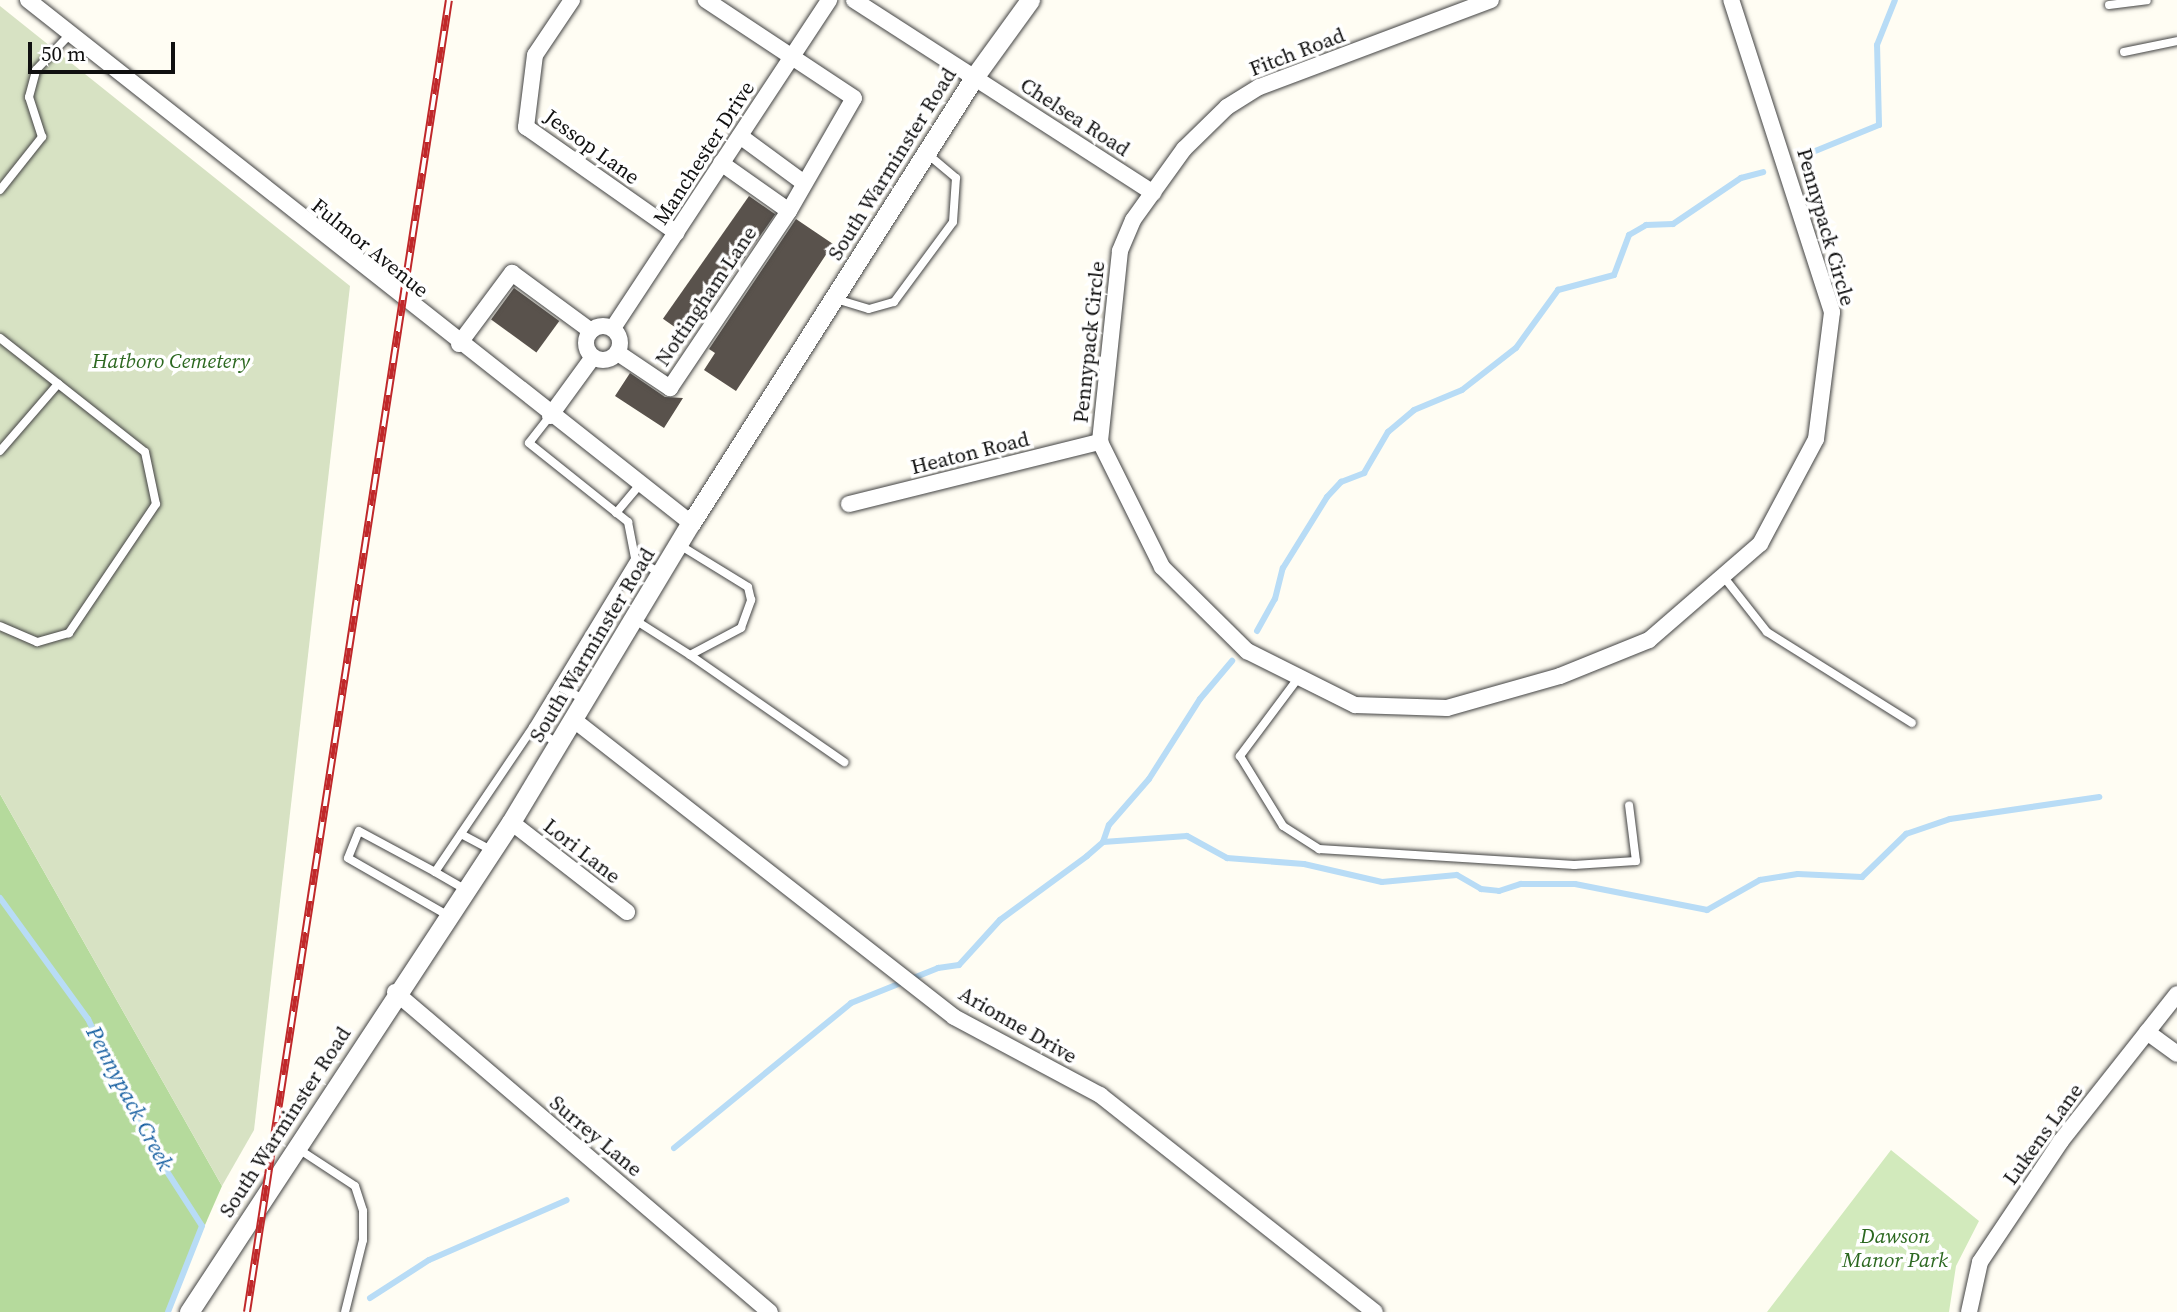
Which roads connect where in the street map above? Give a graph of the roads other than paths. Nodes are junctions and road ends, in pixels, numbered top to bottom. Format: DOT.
graph roads {
  1 [pos="28,0"];
  2 [pos="572,0"];
  3 [pos="706,0"];
  4 [pos="828,0"];
  5 [pos="1030,0"];
  6 [pos="1491,0"];
  7 [pos="1731,0"];
  8 [pos="2147,0"];
  9 [pos="858,1"];
  10 [pos="2109,5"];
  11 [pos="70,34"];
  12 [pos="2177,41"];
  13 [pos="2124,52"];
  14 [pos="793,55"];
  15 [pos="975,76"];
  16 [pos="740,136"];
  17 [pos="926,153"];
  18 [pos="721,163"];
  19 [pos="804,183"];
  20 [pos="0,190"];
  21 [pos="1153,193"];
  22 [pos="789,211"];
  23 [pos="677,233"];
  24 [pos="834,298"];
  25 [pos="613,328"];
  26 [pos="590,331"];
  27 [pos="0,338"];
  28 [pos="459,344"];
  29 [pos="618,353"];
  30 [pos="593,357"];
  31 [pos="58,384"];
  32 [pos="550,416"];
  33 [pos="1100,442"];
  34 [pos="0,451"];
  35 [pos="640,484"];
  36 [pos="849,504"];
  37 [pos="616,513"];
  38 [pos="691,523"];
  39 [pos="678,544"];
  40 [pos="635,559"];
  41 [pos="661,574"];
  42 [pos="1723,576"];
  43 [pos="634,620"];
  44 [pos="0,626"];
  45 [pos="690,655"];
  46 [pos="1299,677"];
  47 [pos="558,686"];
  48 [pos="587,700"];
  49 [pos="574,720"];
  50 [pos="1912,723"];
  51 [pos="533,727"];
  52 [pos="560,744"];
  53 [pos="844,762"];
  54 [pos="1629,805"];
  55 [pos="510,822"];
  56 [pos="461,834"];
  57 [pos="491,850"];
  58 [pos="435,872"];
  59 [pos="465,889"];
  60 [pos="627,912"];
  61 [pos="447,915"];
  62 [pos="395,992"];
  63 [pos="2177,994"];
  64 [pos="2147,1032"];
  65 [pos="2177,1054"];
  66 [pos="297,1148"];
  67 [pos="190,1310"];
  68 [pos="345,1312"];
  69 [pos="770,1312"];
  70 [pos="1375,1312"];
  71 [pos="1969,1312"];
  1 -- 11 [label="street, Fulmor Avenue"];
  2 -- 23 [label="street, Jessop Lane"];
  3 -- 14 [label="street"];
  4 -- 14 [label="street, Manchester Drive"];
  5 -- 15 [label="street, South Warminster Road"];
  6 -- 21 [label="street, Fitch Road"];
  7 -- 42 [label="street, Pennypack Circle"];
  8 -- 10 [label="lane"];
  9 -- 15 [label="street, Chelsea Road"];
  11 -- 20 [label="lane"];
  11 -- 28 [label="street, Fulmor Avenue"];
  12 -- 13 [label="lane"];
  14 -- 16 [label="street, Manchester Drive"];
  14 -- 19 [label="street"];
  15 -- 17 [label="street, South Warminster Road"];
  15 -- 21 [label="street, Chelsea Road"];
  16 -- 18 [label="street, Manchester Drive"];
  16 -- 19 [label="street"];
  17 -- 24 [label="street, South Warminster Road"];
  17 -- 24 [label="lane"];
  18 -- 22 [label="street"];
  18 -- 23 [label="street, Manchester Drive"];
  19 -- 22 [label="street"];
  21 -- 33 [label="street, Pennypack Circle"];
  22 -- 29 [label="street, Nottingham Lane"];
  23 -- 25 [label="street, Manchester Drive"];
  24 -- 38 [label="street, South Warminster Road"];
  25 -- 26 [label="street"];
  25 -- 29 [label="street"];
  26 -- 28 [label="street"];
  26 -- 30 [label="street"];
  27 -- 31 [label="lane"];
  28 -- 32 [label="street, Fulmor Avenue"];
  29 -- 30 [label="street"];
  30 -- 32 [label="street"];
  31 -- 34 [label="lane"];
  31 -- 44 [label="lane"];
  32 -- 35 [label="street, Fulmor Avenue"];
  32 -- 37 [label="lane"];
  33 -- 36 [label="street, Heaton Road"];
  33 -- 46 [label="street, Pennypack Circle"];
  35 -- 37 [label="lane"];
  35 -- 38 [label="street, Fulmor Avenue"];
  37 -- 40 [label="lane"];
  38 -- 39 [label="street, South Warminster Road"];
  39 -- 41 [label="street, South Warminster Road"];
  39 -- 45 [label="lane"];
  40 -- 41 [label="lane"];
  40 -- 47 [label="lane"];
  41 -- 43 [label="street, South Warminster Road"];
  42 -- 46 [label="street, Pennypack Circle"];
  42 -- 50 [label="lane"];
  43 -- 45 [label="lane"];
  43 -- 48 [label="street, South Warminster Road"];
  45 -- 53 [label="lane"];
  46 -- 54 [label="lane"];
  47 -- 48 [label="lane"];
  47 -- 51 [label="lane"];
  48 -- 49 [label="street, South Warminster Road"];
  49 -- 52 [label="street, South Warminster Road"];
  49 -- 70 [label="street, Arionne Drive"];
  51 -- 52 [label="lane"];
  51 -- 56 [label="lane"];
  52 -- 55 [label="street, South Warminster Road"];
  55 -- 57 [label="street, South Warminster Road"];
  55 -- 60 [label="street, Lori Lane"];
  56 -- 57 [label="lane"];
  56 -- 58 [label="lane"];
  57 -- 59 [label="street, South Warminster Road"];
  58 -- 59 [label="lane"];
  58 -- 61 [label="lane"];
  59 -- 61 [label="street, South Warminster Road"];
  61 -- 62 [label="street, South Warminster Road"];
  62 -- 66 [label="street, South Warminster Road"];
  62 -- 69 [label="street, Surrey Lane"];
  63 -- 64 [label="street, Lukens Lane"];
  64 -- 65 [label="street"];
  64 -- 71 [label="street, Lukens Lane"];
  66 -- 67 [label="street, South Warminster Road"];
  66 -- 68 [label="lane"];
}
